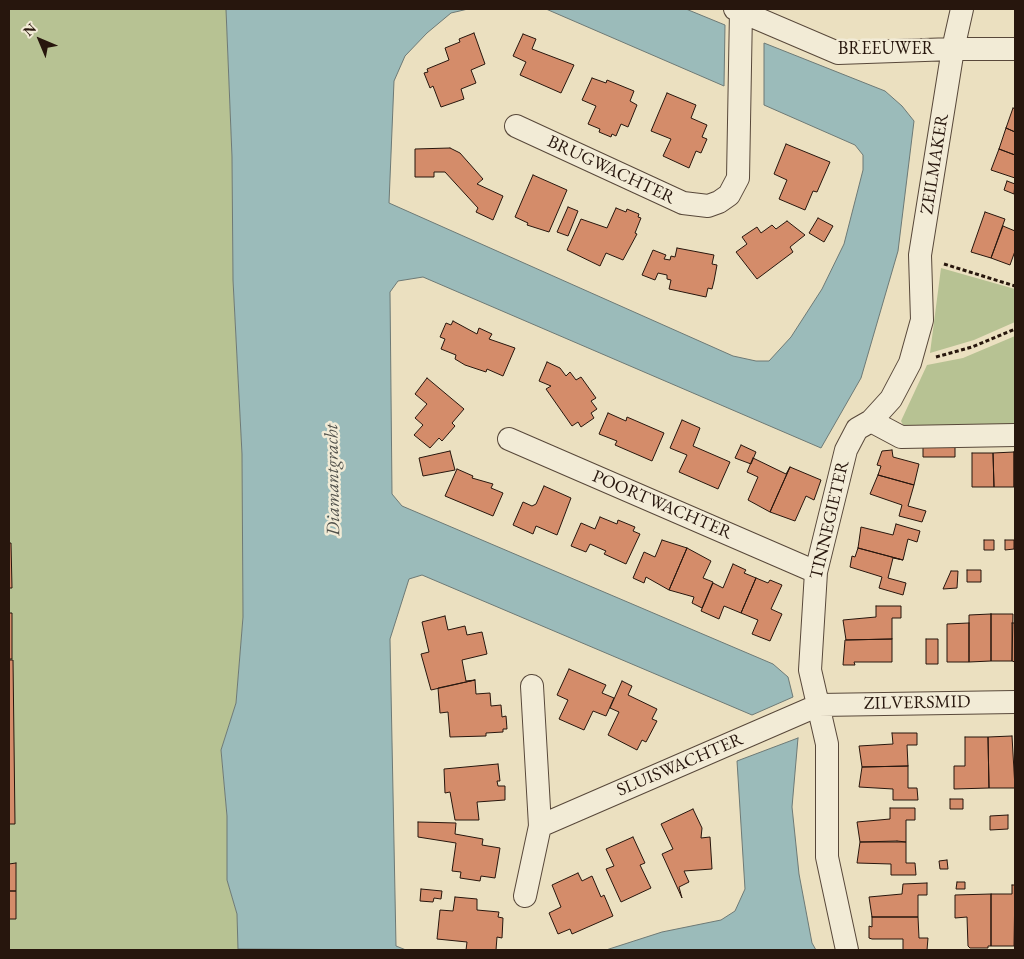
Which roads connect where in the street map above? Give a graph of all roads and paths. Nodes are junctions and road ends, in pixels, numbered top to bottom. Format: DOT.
graph roads {
  1 [pos="962,9"];
  2 [pos="738,10"];
  3 [pos="953,49"];
  4 [pos="1015,49"];
  5 [pos="516,126"];
  6 [pos="920,256"];
  7 [pos="1015,286"];
  8 [pos="922,320"];
  9 [pos="1015,329"];
  10 [pos="910,364"];
  11 [pos="872,421"];
  12 [pos="1015,435"];
  13 [pos="509,439"];
  14 [pos="816,572"];
  15 [pos="532,686"];
  16 [pos="1015,702"];
  17 [pos="819,705"];
  18 [pos="540,826"];
  19 [pos="525,896"];
  20 [pos="847,950"];
  1 -- 3 [label="street, ZEILMAKER"];
  2 -- 3 [label="street, BREEUWER"];
  2 -- 5 [label="street, BRUGWACHTER"];
  3 -- 4 [label="street, BREEUWER"];
  3 -- 6 [label="street, ZEILMAKER"];
  6 -- 7 [label="path"];
  6 -- 8 [label="street, ZEILMAKER"];
  8 -- 10 [label="street, TINNEGIETER"];
  9 -- 10 [label="path"];
  10 -- 11 [label="street, TINNEGIETER"];
  11 -- 12 [label="street"];
  11 -- 14 [label="street, TINNEGIETER"];
  13 -- 14 [label="street, POORTWACHTER"];
  14 -- 17 [label="street, TINNEGIETER"];
  15 -- 18 [label="street"];
  16 -- 17 [label="street, ZILVERSMID"];
  17 -- 18 [label="street, SLUISWACHTER"];
  17 -- 20 [label="street, TINNEGIETER"];
  18 -- 19 [label="street"];
}
